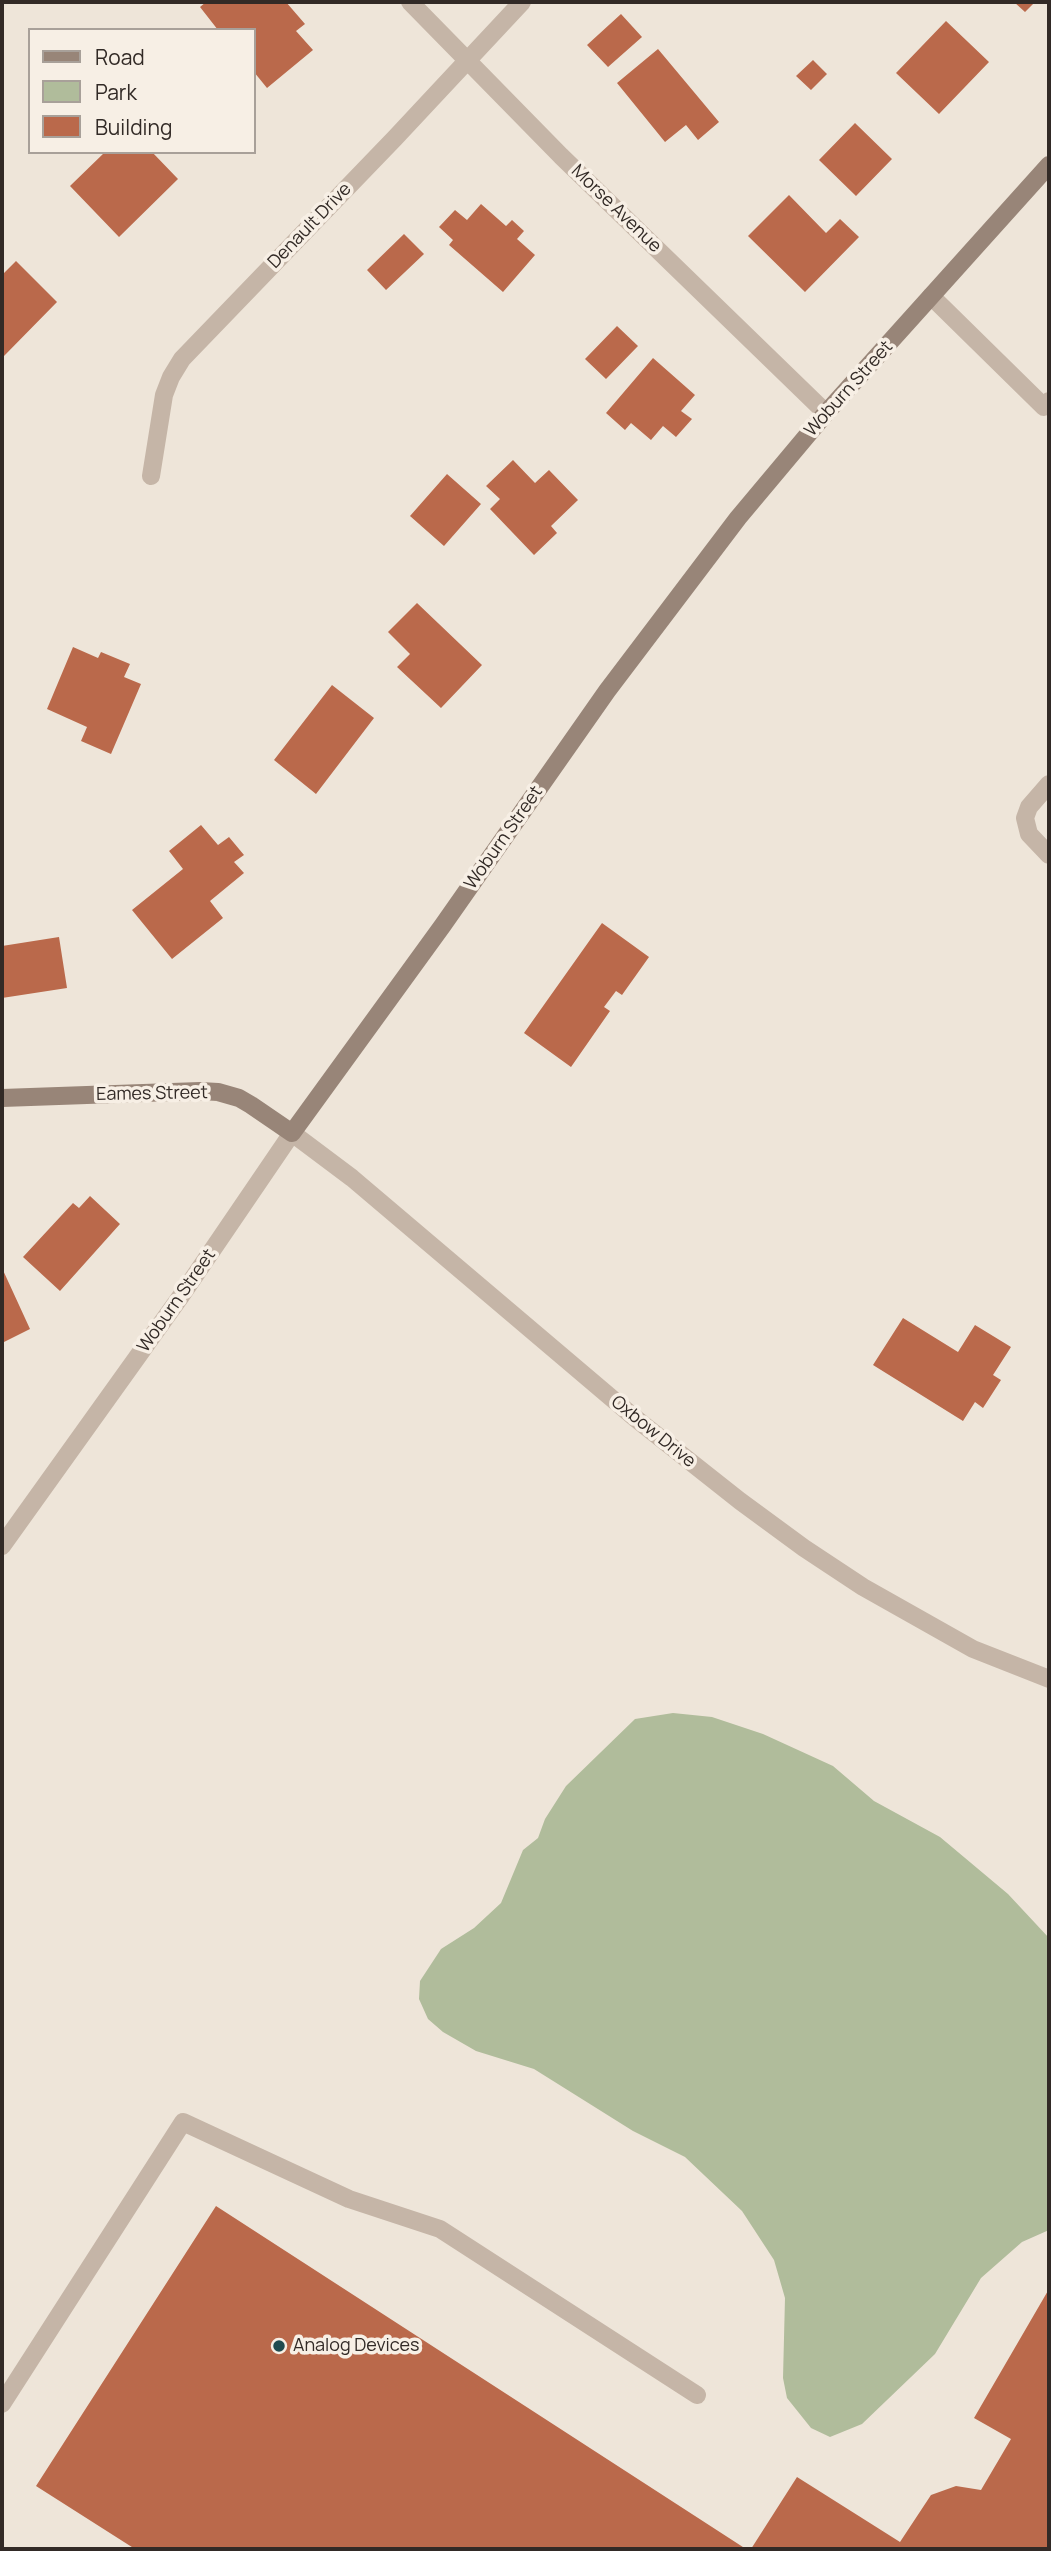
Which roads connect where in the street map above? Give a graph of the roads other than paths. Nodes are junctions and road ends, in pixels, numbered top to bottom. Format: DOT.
graph roads {
  1 [pos="410,2"];
  2 [pos="522,2"];
  3 [pos="468,61"];
  4 [pos="1049,164"];
  5 [pos="931,296"];
  6 [pos="1048,407"];
  7 [pos="827,413"];
  8 [pos="150,476"];
  9 [pos="1049,784"];
  10 [pos="1049,855"];
  11 [pos="2,1098"];
  12 [pos="292,1133"];
  13 [pos="2,1546"];
  14 [pos="1049,1679"];
  15 [pos="697,2395"];
  16 [pos="2,2404"];
  1 -- 3 [label="street, Morse Avenue"];
  2 -- 3 [label="street, Denault Drive"];
  3 -- 7 [label="street, Morse Avenue"];
  3 -- 8 [label="street, Denault Drive"];
  4 -- 5 [label="main road, Woburn Street"];
  5 -- 6 [label="street"];
  5 -- 7 [label="main road, Woburn Street"];
  7 -- 12 [label="main road, Woburn Street"];
  9 -- 10 [label="street"];
  11 -- 12 [label="main road, Eames Street"];
  12 -- 13 [label="street, Woburn Street"];
  12 -- 14 [label="street, Oxbow Drive"];
  15 -- 16 [label="street"];
}
